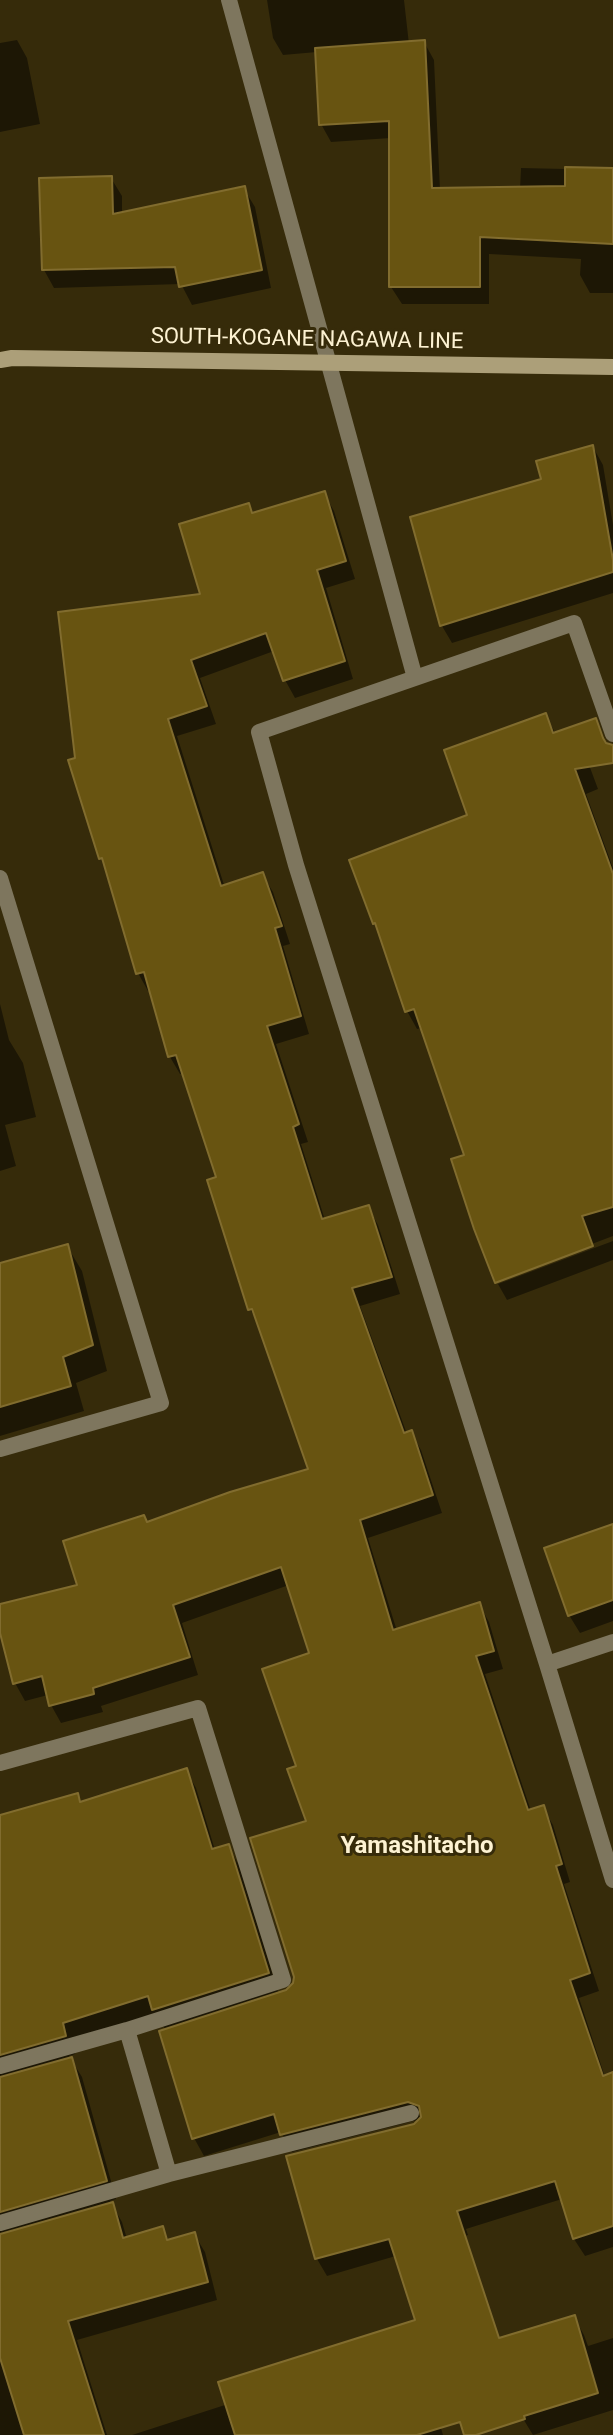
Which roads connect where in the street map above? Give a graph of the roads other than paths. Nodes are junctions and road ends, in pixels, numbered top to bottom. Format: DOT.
graph roads {
  1 [pos="229,0"];
  2 [pos="0,360"];
  3 [pos="328,363"];
  4 [pos="613,367"];
  5 [pos="415,678"];
  6 [pos="613,734"];
  7 [pos="0,878"];
  8 [pos="0,1449"];
  9 [pos="613,1642"];
  10 [pos="547,1664"];
  11 [pos="0,1763"];
  12 [pos="613,1880"];
  13 [pos="127,2030"];
  14 [pos="0,2066"];
  15 [pos="411,2113"];
  16 [pos="169,2174"];
  17 [pos="0,2223"];
  1 -- 3 [label="street"];
  2 -- 3 [label="main road, SOUTH-KOGANE NAGAWA LINE"];
  3 -- 4 [label="main road, SOUTH-KOGANE NAGAWA LINE"];
  3 -- 5 [label="street"];
  5 -- 6 [label="street"];
  5 -- 10 [label="street"];
  7 -- 8 [label="street"];
  9 -- 10 [label="street"];
  10 -- 12 [label="street"];
  11 -- 13 [label="street"];
  13 -- 14 [label="street"];
  13 -- 16 [label="street"];
  15 -- 16 [label="street"];
  16 -- 17 [label="street"];
}
